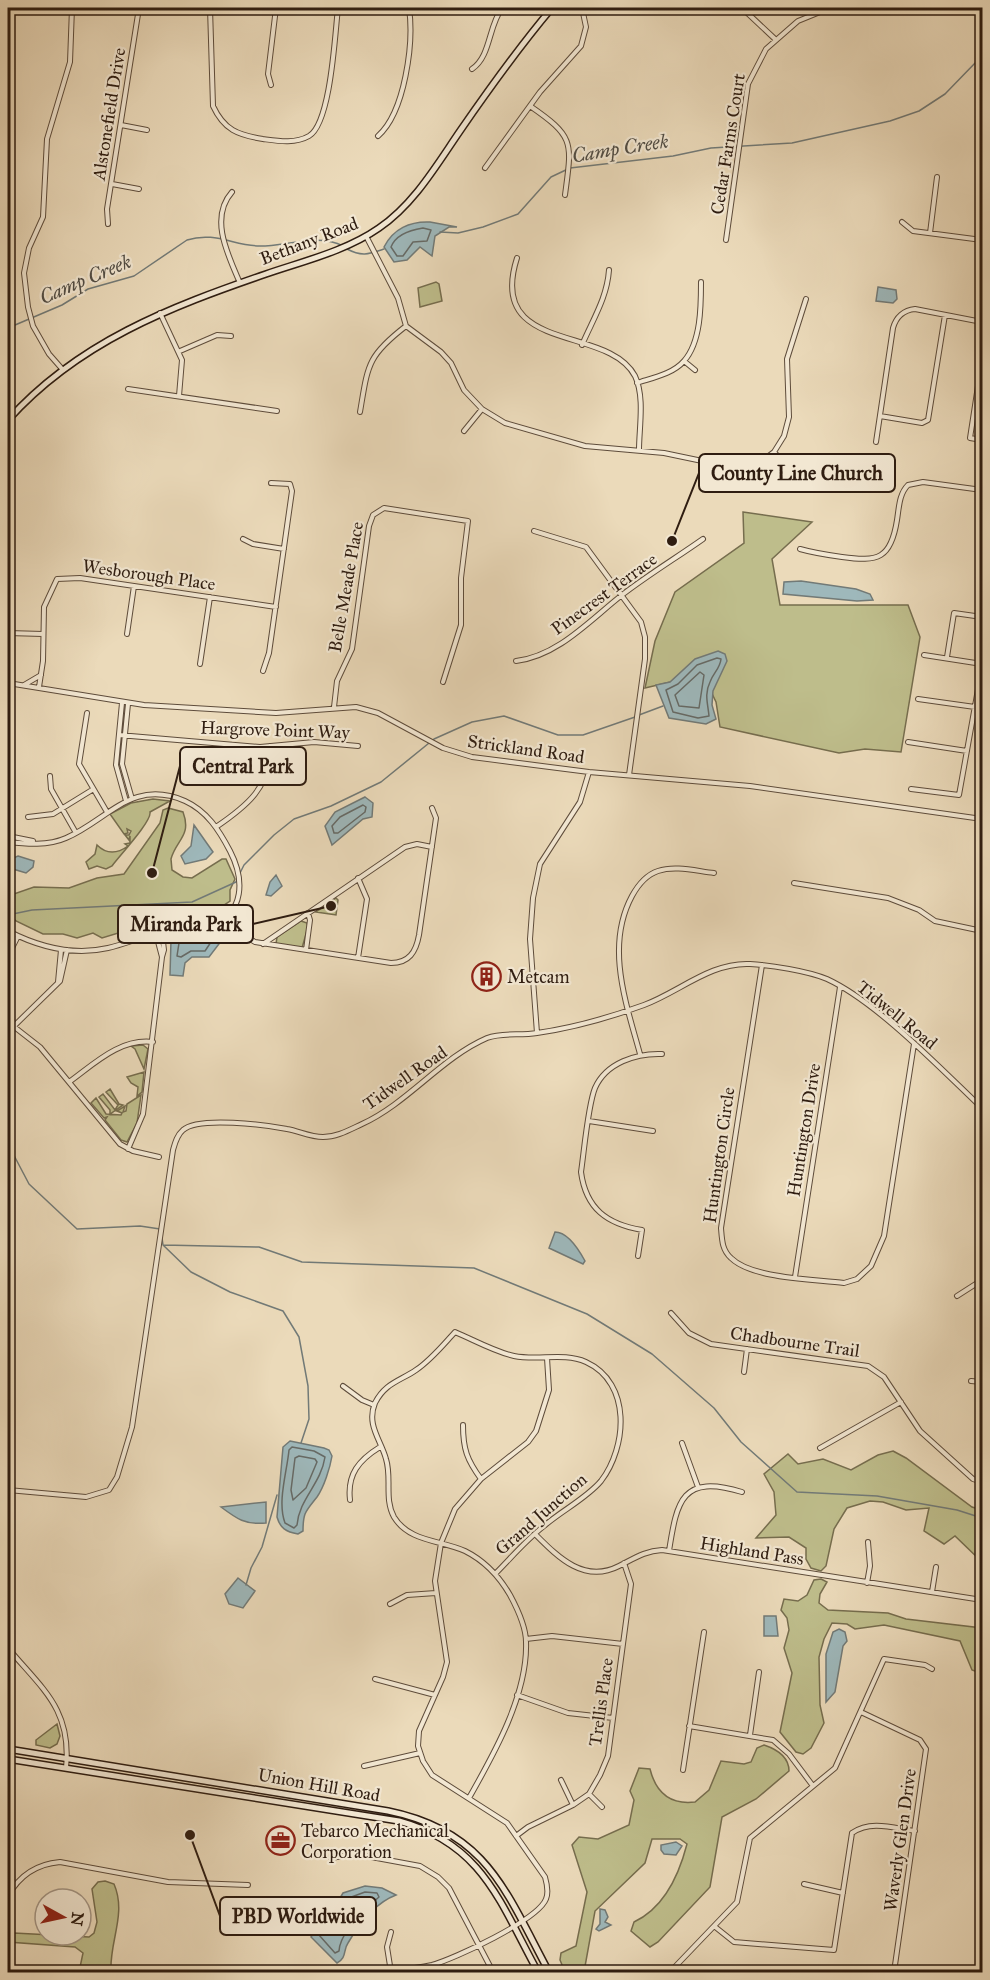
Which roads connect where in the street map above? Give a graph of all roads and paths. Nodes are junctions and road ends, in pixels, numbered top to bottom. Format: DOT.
graph roads {
  1 [pos="72,8"];
  2 [pos="139,8"];
  3 [pos="210,8"];
  4 [pos="276,8"];
  5 [pos="338,8"];
  6 [pos="409,8"];
  7 [pos="502,8"];
  8 [pos="552,8"];
  9 [pos="582,8"];
  10 [pos="742,8"];
  11 [pos="926,8"];
  12 [pos="775,39"];
  13 [pos="472,69"];
  14 [pos="271,85"];
  15 [pos="530,106"];
  16 [pos="121,125"];
  17 [pos="147,130"];
  18 [pos="378,136"];
  19 [pos="485,168"];
  20 [pos="937,177"];
  21 [pos="112,184"];
  22 [pos="139,189"];
  23 [pos="232,192"];
  24 [pos="565,195"];
  25 [pos="902,222"];
  26 [pos="108,224"];
  27 [pos="930,233"];
  28 [pos="366,236"];
  29 [pos="726,240"];
  30 [pos="982,240"];
  31 [pos="517,258"];
  32 [pos="609,270"];
  33 [pos="701,282"];
  34 [pos="240,283"];
  35 [pos="806,298"];
  36 [pos="160,312"];
  37 [pos="945,315"];
  38 [pos="982,322"];
  39 [pos="406,327"];
  40 [pos="231,336"];
  41 [pos="582,345"];
  42 [pos="180,351"];
  43 [pos="982,360"];
  44 [pos="684,361"];
  45 [pos="695,370"];
  46 [pos="64,371"];
  47 [pos="637,383"];
  48 [pos="128,389"];
  49 [pos="179,396"];
  50 [pos="980,397"];
  51 [pos="482,409"];
  52 [pos="277,411"];
  53 [pos="360,412"];
  54 [pos="880,416"];
  55 [pos="8,420"];
  56 [pos="464,431"];
  57 [pos="982,440"];
  58 [pos="876,442"];
  59 [pos="639,450"];
  60 [pos="774,452"];
  61 [pos="784,463"];
  62 [pos="271,483"];
  63 [pos="982,490"];
  64 [pos="534,531"];
  65 [pos="243,539"];
  66 [pos="703,539"];
  67 [pos="284,549"];
  68 [pos="800,549"];
  69 [pos="134,586"];
  70 [pos="622,595"];
  71 [pos="210,597"];
  72 [pos="276,607"];
  73 [pos="982,616"];
  74 [pos="8,633"];
  75 [pos="43,634"];
  76 [pos="127,634"];
  77 [pos="924,655"];
  78 [pos="947,657"];
  79 [pos="516,660"];
  80 [pos="200,664"];
  81 [pos="982,666"];
  82 [pos="263,670"];
  83 [pos="41,675"];
  84 [pos="443,682"];
  85 [pos="8,683"];
  86 [pos="22,685"];
  87 [pos="39,687"];
  88 [pos="918,699"];
  89 [pos="125,704"];
  90 [pos="334,707"];
  91 [pos="975,707"];
  92 [pos="982,708"];
  93 [pos="87,713"];
  94 [pos="119,735"];
  95 [pos="125,736"];
  96 [pos="908,742"];
  97 [pos="270,746"];
  98 [pos="358,746"];
  99 [pos="967,751"];
  100 [pos="589,772"];
  101 [pos="629,775"];
  102 [pos="50,776"];
  103 [pos="910,789"];
  104 [pos="92,790"];
  105 [pos="132,799"];
  106 [pos="126,801"];
  107 [pos="432,808"];
  108 [pos="62,809"];
  109 [pos="107,812"];
  110 [pos="28,817"];
  111 [pos="982,819"];
  112 [pos="216,827"];
  113 [pos="75,833"];
  114 [pos="8,836"];
  115 [pos="8,842"];
  116 [pos="43,843"];
  117 [pos="432,847"];
  118 [pos="714,873"];
  119 [pos="358,878"];
  120 [pos="794,883"];
  121 [pos="308,913"];
  122 [pos="226,917"];
  123 [pos="8,931"];
  124 [pos="982,931"];
  125 [pos="162,933"];
  126 [pos="156,934"];
  127 [pos="18,936"];
  128 [pos="263,944"];
  129 [pos="64,950"];
  130 [pos="306,950"];
  131 [pos="8,956"];
  132 [pos="162,957"];
  133 [pos="358,958"];
  134 [pos="762,965"];
  135 [pos="840,987"];
  136 [pos="628,1010"];
  137 [pos="8,1022"];
  138 [pos="13,1027"];
  139 [pos="537,1033"];
  140 [pos="153,1041"];
  141 [pos="914,1044"];
  142 [pos="662,1053"];
  143 [pos="640,1054"];
  144 [pos="69,1082"];
  145 [pos="982,1108"];
  146 [pos="589,1121"];
  147 [pos="653,1131"];
  148 [pos="128,1149"];
  149 [pos="159,1157"];
  150 [pos="982,1177"];
  151 [pos="982,1197"];
  152 [pos="638,1256"];
  153 [pos="795,1276"];
  154 [pos="982,1280"];
  155 [pos="957,1296"];
  156 [pos="671,1313"];
  157 [pos="747,1349"];
  158 [pos="547,1358"];
  159 [pos="744,1372"];
  160 [pos="971,1381"];
  161 [pos="982,1382"];
  162 [pos="343,1386"];
  163 [pos="901,1402"];
  164 [pos="374,1405"];
  165 [pos="463,1425"];
  166 [pos="682,1443"];
  167 [pos="380,1447"];
  168 [pos="820,1448"];
  169 [pos="481,1479"];
  170 [pos="982,1482"];
  171 [pos="698,1487"];
  172 [pos="8,1490"];
  173 [pos="742,1492"];
  174 [pos="350,1500"];
  175 [pos="535,1534"];
  176 [pos="868,1542"];
  177 [pos="441,1543"];
  178 [pos="669,1551"];
  179 [pos="624,1563"];
  180 [pos="936,1567"];
  181 [pos="495,1574"];
  182 [pos="867,1583"];
  183 [pos="932,1592"];
  184 [pos="436,1593"];
  185 [pos="982,1600"];
  186 [pos="390,1604"];
  187 [pos="704,1632"];
  188 [pos="526,1639"];
  189 [pos="623,1644"];
  190 [pos="8,1647"];
  191 [pos="932,1670"];
  192 [pos="759,1672"];
  193 [pos="375,1679"];
  194 [pos="435,1695"];
  195 [pos="517,1695"];
  196 [pos="863,1713"];
  197 [pos="613,1718"];
  198 [pos="689,1726"];
  199 [pos="750,1735"];
  200 [pos="8,1749"];
  201 [pos="420,1753"];
  202 [pos="8,1759"];
  203 [pos="67,1759"];
  204 [pos="364,1766"];
  205 [pos="66,1768"];
  206 [pos="683,1770"];
  207 [pos="561,1780"];
  208 [pos="814,1786"];
  209 [pos="589,1794"];
  210 [pos="469,1798"];
  211 [pos="573,1806"];
  212 [pos="602,1807"];
  213 [pos="915,1831"];
  214 [pos="516,1836"];
  215 [pos="331,1858"];
  216 [pos="804,1884"];
  217 [pos="248,1886"];
  218 [pos="843,1893"];
  219 [pos="8,1896"];
  220 [pos="522,1922"];
  221 [pos="513,1926"];
  222 [pos="714,1926"];
  223 [pos="391,1932"];
  224 [pos="479,1945"];
  225 [pos="389,1972"];
  226 [pos="493,1972"];
  227 [pos="538,1972"];
  228 [pos="549,1972"];
  229 [pos="671,1972"];
  230 [pos="894,1972"];
  1 -- 46 [label="street"];
  2 -- 16 [label="street, Alstonefield Drive"];
  3 -- 5 [label="street"];
  4 -- 14 [label="street"];
  6 -- 18 [label="street"];
  7 -- 13 [label="street"];
  8 -- 28 [label="street, Bethany Road"];
  9 -- 15 [label="street"];
  10 -- 12 [label="street"];
  11 -- 12 [label="street, Cedar Farms Court"];
  12 -- 29 [label="street, Cedar Farms Court"];
  15 -- 19 [label="street"];
  15 -- 24 [label="street"];
  16 -- 17 [label="street"];
  16 -- 21 [label="street, Alstonefield Drive"];
  20 -- 27 [label="street"];
  21 -- 22 [label="street"];
  21 -- 26 [label="street, Alstonefield Drive"];
  23 -- 34 [label="street"];
  25 -- 27 [label="street"];
  27 -- 30 [label="street"];
  28 -- 34 [label="street, Bethany Road"];
  28 -- 39 [label="street"];
  31 -- 41 [label="street"];
  32 -- 41 [label="street"];
  33 -- 44 [label="street"];
  34 -- 36 [label="street, Bethany Road"];
  35 -- 60 [label="street"];
  36 -- 42 [label="street"];
  36 -- 46 [label="street, Bethany Road"];
  37 -- 38 [label="street"];
  37 -- 54 [label="street"];
  37 -- 54 [label="street"];
  39 -- 51 [label="street"];
  39 -- 53 [label="street"];
  40 -- 42 [label="street"];
  41 -- 47 [label="street"];
  42 -- 49 [label="street"];
  43 -- 50 [label="street"];
  44 -- 45 [label="street"];
  44 -- 47 [label="street"];
  46 -- 55 [label="street, Bethany Road"];
  47 -- 59 [label="street"];
  48 -- 49 [label="street"];
  49 -- 52 [label="street"];
  50 -- 57 [label="street"];
  51 -- 56 [label="street"];
  51 -- 59 [label="street"];
  54 -- 58 [label="street"];
  59 -- 60 [label="street"];
  60 -- 61 [label="street"];
  62 -- 67 [label="street"];
  63 -- 68 [label="street"];
  64 -- 70 [label="street"];
  65 -- 67 [label="street"];
  66 -- 70 [label="street, Pinecrest Terrace"];
  67 -- 72 [label="street"];
  69 -- 71 [label="street, Wesborough Place"];
  69 -- 75 [label="street, Wesborough Place"];
  69 -- 76 [label="street"];
  70 -- 79 [label="street, Pinecrest Terrace"];
  70 -- 101 [label="street"];
  71 -- 72 [label="street, Wesborough Place"];
  71 -- 80 [label="street"];
  72 -- 82 [label="street"];
  73 -- 78 [label="street"];
  74 -- 75 [label="street"];
  75 -- 83 [label="street, Wesborough Place"];
  77 -- 78 [label="street"];
  78 -- 81 [label="street"];
  81 -- 91 [label="street"];
  83 -- 86 [label="street"];
  83 -- 87 [label="street, Wesborough Place"];
  84 -- 90 [label="street, Belle Meade Place"];
  85 -- 86 [label="street, Strickland Road"];
  86 -- 87 [label="street, Strickland Road"];
  87 -- 89 [label="street, Strickland Road"];
  88 -- 91 [label="street"];
  89 -- 90 [label="street, Strickland Road"];
  89 -- 94 [label="street"];
  89 -- 95 [label="street"];
  90 -- 100 [label="street, Strickland Road"];
  91 -- 92 [label="street"];
  91 -- 99 [label="street"];
  93 -- 104 [label="street"];
  94 -- 95 [label="street, Hargrove Point Way"];
  94 -- 106 [label="street"];
  95 -- 97 [label="street, Hargrove Point Way"];
  95 -- 105 [label="street"];
  96 -- 99 [label="street"];
  97 -- 98 [label="street, Hargrove Point Way"];
  97 -- 112 [label="street"];
  99 -- 103 [label="street"];
  100 -- 101 [label="street, Strickland Road"];
  100 -- 139 [label="street"];
  101 -- 111 [label="street, Strickland Road"];
  102 -- 108 [label="street"];
  104 -- 108 [label="street"];
  104 -- 109 [label="street"];
  105 -- 106 [label="street"];
  105 -- 112 [label="street"];
  106 -- 109 [label="street"];
  107 -- 117 [label="street"];
  108 -- 110 [label="street"];
  108 -- 113 [label="street"];
  109 -- 113 [label="street"];
  112 -- 122 [label="street"];
  113 -- 116 [label="street"];
  114 -- 116 [label="street"];
  115 -- 116 [label="street"];
  117 -- 119 [label="street"];
  117 -- 133 [label="street"];
  118 -- 136 [label="street"];
  119 -- 121 [label="street"];
  119 -- 133 [label="street"];
  120 -- 124 [label="street"];
  121 -- 128 [label="street"];
  121 -- 130 [label="street"];
  122 -- 125 [label="street"];
  122 -- 128 [label="street"];
  123 -- 127 [label="street"];
  125 -- 126 [label="street"];
  125 -- 132 [label="street"];
  126 -- 129 [label="street"];
  126 -- 132 [label="street"];
  127 -- 129 [label="street"];
  127 -- 131 [label="street"];
  128 -- 130 [label="street"];
  129 -- 138 [label="street"];
  130 -- 133 [label="street"];
  132 -- 140 [label="street"];
  134 -- 135 [label="street, Tidwell Road"];
  134 -- 136 [label="street, Tidwell Road"];
  134 -- 153 [label="street, Huntington Circle"];
  135 -- 141 [label="street, Tidwell Road"];
  135 -- 153 [label="street, Huntington Drive"];
  136 -- 139 [label="street, Tidwell Road"];
  136 -- 143 [label="street"];
  137 -- 138 [label="street"];
  138 -- 144 [label="street"];
  139 -- 172 [label="street, Tidwell Road"];
  140 -- 144 [label="street"];
  140 -- 148 [label="street"];
  141 -- 145 [label="street, Tidwell Road"];
  141 -- 153 [label="street, Huntington Circle"];
  142 -- 143 [label="street"];
  143 -- 146 [label="street"];
  144 -- 148 [label="street"];
  146 -- 147 [label="street"];
  146 -- 152 [label="street"];
  148 -- 149 [label="street"];
  150 -- 151 [label="street"];
  154 -- 155 [label="street"];
  156 -- 157 [label="street, Chadbourne Trail"];
  157 -- 159 [label="street"];
  157 -- 163 [label="street, Chadbourne Trail"];
  158 -- 164 [label="street, Grand Junction"];
  158 -- 169 [label="street"];
  158 -- 175 [label="street, Grand Junction"];
  160 -- 161 [label="street"];
  162 -- 164 [label="street"];
  163 -- 168 [label="street"];
  163 -- 170 [label="street, Chadbourne Trail"];
  164 -- 167 [label="street, Grand Junction"];
  165 -- 169 [label="street"];
  166 -- 171 [label="street"];
  167 -- 174 [label="street"];
  167 -- 177 [label="street, Grand Junction"];
  169 -- 177 [label="street"];
  171 -- 173 [label="street"];
  171 -- 178 [label="street"];
  175 -- 179 [label="street, Highland Pass"];
  175 -- 181 [label="street, Grand Junction"];
  176 -- 182 [label="street"];
  177 -- 181 [label="street, Grand Junction"];
  177 -- 184 [label="street"];
  178 -- 179 [label="street, Highland Pass"];
  178 -- 182 [label="street, Highland Pass"];
  179 -- 189 [label="street, Trellis Place"];
  180 -- 183 [label="street"];
  181 -- 188 [label="street, Grand Junction"];
  182 -- 183 [label="street, Highland Pass"];
  183 -- 185 [label="street, Highland Pass"];
  184 -- 186 [label="street"];
  184 -- 194 [label="street"];
  187 -- 198 [label="street"];
  188 -- 189 [label="street"];
  188 -- 195 [label="street, Grand Junction"];
  189 -- 197 [label="street, Trellis Place"];
  190 -- 203 [label="street"];
  191 -- 196 [label="street"];
  192 -- 199 [label="street"];
  193 -- 194 [label="street"];
  194 -- 201 [label="street"];
  195 -- 197 [label="street"];
  195 -- 210 [label="street, Grand Junction"];
  196 -- 208 [label="street"];
  196 -- 213 [label="street, Waverly Glen Drive"];
  197 -- 209 [label="street, Trellis Place"];
  198 -- 199 [label="street"];
  198 -- 206 [label="street"];
  199 -- 208 [label="street"];
  200 -- 203 [label="street, Union Hill Road"];
  201 -- 204 [label="street"];
  201 -- 210 [label="street"];
  202 -- 205 [label="street, Union Hill Road"];
  203 -- 205 [label="street"];
  203 -- 220 [label="street, Union Hill Road"];
  205 -- 221 [label="street, Union Hill Road"];
  207 -- 211 [label="street"];
  208 -- 222 [label="street"];
  209 -- 211 [label="street, Trellis Place"];
  209 -- 212 [label="street"];
  210 -- 214 [label="street"];
  211 -- 214 [label="street, Trellis Place"];
  213 -- 218 [label="street"];
  213 -- 230 [label="street, Waverly Glen Drive"];
  214 -- 220 [label="street"];
  215 -- 224 [label="street"];
  216 -- 218 [label="street"];
  217 -- 219 [label="street"];
  218 -- 222 [label="street"];
  220 -- 221 [label="street"];
  220 -- 228 [label="street, Union Hill Road"];
  221 -- 224 [label="street"];
  221 -- 227 [label="street, Union Hill Road"];
  222 -- 229 [label="street"];
  223 -- 225 [label="street"];
  224 -- 225 [label="street"];
  224 -- 226 [label="street"];
}
